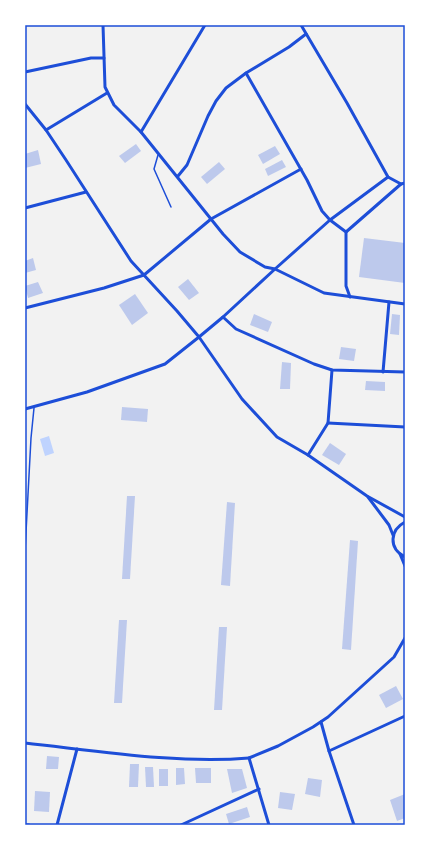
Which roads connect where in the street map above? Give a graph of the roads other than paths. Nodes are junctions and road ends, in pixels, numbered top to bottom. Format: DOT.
graph roads {
  1 [pos="103,25"];
  2 [pos="205,25"];
  3 [pos="301,25"];
  4 [pos="306,34"];
  5 [pos="104,58"];
  6 [pos="25,72"];
  7 [pos="246,73"];
  8 [pos="108,93"];
  9 [pos="25,104"];
  10 [pos="46,130"];
  11 [pos="141,132"];
  12 [pos="158,153"];
  13 [pos="301,169"];
  14 [pos="178,176"];
  15 [pos="388,177"];
  16 [pos="405,183"];
  17 [pos="401,184"];
  18 [pos="86,192"];
  19 [pos="171,207"];
  20 [pos="25,208"];
  21 [pos="211,219"];
  22 [pos="330,220"];
  23 [pos="346,232"];
  24 [pos="275,268"];
  25 [pos="144,275"];
  26 [pos="350,297"];
  27 [pos="390,302"];
  28 [pos="405,304"];
  29 [pos="25,308"];
  30 [pos="223,317"];
  31 [pos="199,337"];
  32 [pos="332,370"];
  33 [pos="383,372"];
  34 [pos="405,372"];
  35 [pos="34,406"];
  36 [pos="25,409"];
  37 [pos="328,423"];
  38 [pos="405,427"];
  39 [pos="308,455"];
  40 [pos="367,496"];
  41 [pos="404,515"];
  42 [pos="405,522"];
  43 [pos="393,535"];
  44 [pos="25,552"];
  45 [pos="400,554"];
  46 [pos="405,556"];
  47 [pos="405,566"];
  48 [pos="405,638"];
  49 [pos="405,716"];
  50 [pos="321,722"];
  51 [pos="25,743"];
  52 [pos="77,749"];
  53 [pos="329,751"];
  54 [pos="250,758"];
  55 [pos="259,789"];
  56 [pos="25,825"];
  57 [pos="29,825"];
  58 [pos="57,825"];
  59 [pos="181,825"];
  60 [pos="269,825"];
  61 [pos="354,825"];
  1 -- 5 [label="street"];
  2 -- 11 [label="street"];
  3 -- 4 [label="street"];
  4 -- 7 [label="street"];
  4 -- 15 [label="street"];
  5 -- 6 [label="street"];
  5 -- 8 [label="street"];
  7 -- 13 [label="street"];
  7 -- 14 [label="street"];
  8 -- 10 [label="street"];
  8 -- 11 [label="street"];
  9 -- 10 [label="street"];
  10 -- 18 [label="street"];
  11 -- 12 [label="street"];
  12 -- 14 [label="street"];
  12 -- 19 [label="lane"];
  13 -- 21 [label="street"];
  13 -- 22 [label="street"];
  14 -- 21 [label="street"];
  15 -- 17 [label="street"];
  15 -- 22 [label="street"];
  16 -- 17 [label="street"];
  17 -- 23 [label="street"];
  18 -- 20 [label="street"];
  18 -- 25 [label="street"];
  21 -- 24 [label="street"];
  21 -- 25 [label="street"];
  22 -- 23 [label="street"];
  22 -- 24 [label="street"];
  23 -- 26 [label="street"];
  24 -- 26 [label="street"];
  24 -- 30 [label="street"];
  25 -- 29 [label="street"];
  25 -- 31 [label="street"];
  26 -- 27 [label="street"];
  27 -- 28 [label="street"];
  27 -- 33 [label="street"];
  30 -- 31 [label="street"];
  30 -- 32 [label="street"];
  31 -- 35 [label="street"];
  31 -- 39 [label="street"];
  32 -- 33 [label="street"];
  32 -- 37 [label="street"];
  33 -- 34 [label="street"];
  35 -- 36 [label="street"];
  35 -- 44 [label="lane"];
  37 -- 38 [label="street"];
  37 -- 39 [label="street"];
  39 -- 40 [label="street"];
  40 -- 41 [label="street"];
  40 -- 43 [label="street"];
  42 -- 43 [label="street"];
  43 -- 45 [label="street"];
  45 -- 46 [label="street"];
  45 -- 47 [label="street"];
  48 -- 50 [label="street"];
  49 -- 53 [label="street"];
  50 -- 53 [label="street"];
  50 -- 54 [label="street"];
  51 -- 52 [label="street"];
  52 -- 54 [label="street"];
  52 -- 58 [label="street"];
  53 -- 61 [label="street"];
  54 -- 55 [label="street"];
  55 -- 59 [label="street"];
  55 -- 60 [label="street"];
  56 -- 57 [label="street"];
}
